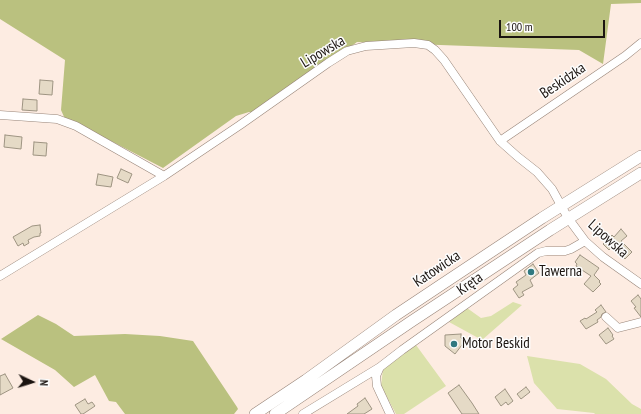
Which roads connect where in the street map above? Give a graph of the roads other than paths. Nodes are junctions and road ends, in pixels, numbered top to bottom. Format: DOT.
graph roads {
  1 [pos="641,43"];
  2 [pos="0,115"];
  3 [pos="500,141"];
  4 [pos="641,156"];
  5 [pos="641,173"];
  6 [pos="164,176"];
  7 [pos="561,206"];
  8 [pos="568,218"];
  9 [pos="585,241"];
  10 [pos="0,276"];
  11 [pos="641,284"];
  12 [pos="606,317"];
  13 [pos="641,322"];
  14 [pos="380,367"];
  15 [pos="255,414"];
  16 [pos="275,414"];
  17 [pos="303,414"];
  18 [pos="390,414"];
  1 -- 3 [label="street, Beskidzka"];
  2 -- 6 [label="street"];
  3 -- 6 [label="street, Lipowska"];
  3 -- 7 [label="street, Lipowska"];
  4 -- 7 [label="main road, Katowicka"];
  5 -- 8 [label="main road, Katowicka"];
  6 -- 10 [label="street, Lipowska"];
  7 -- 8 [label="street, Lipowska"];
  7 -- 15 [label="main road, Katowicka"];
  8 -- 9 [label="street, Lipowska"];
  8 -- 16 [label="main road, Katowicka"];
  9 -- 11 [label="street, Lipowska"];
  9 -- 14 [label="street, Kręta"];
  12 -- 13 [label="street"];
  14 -- 17 [label="street, Kręta"];
  14 -- 18 [label="street"];
}
